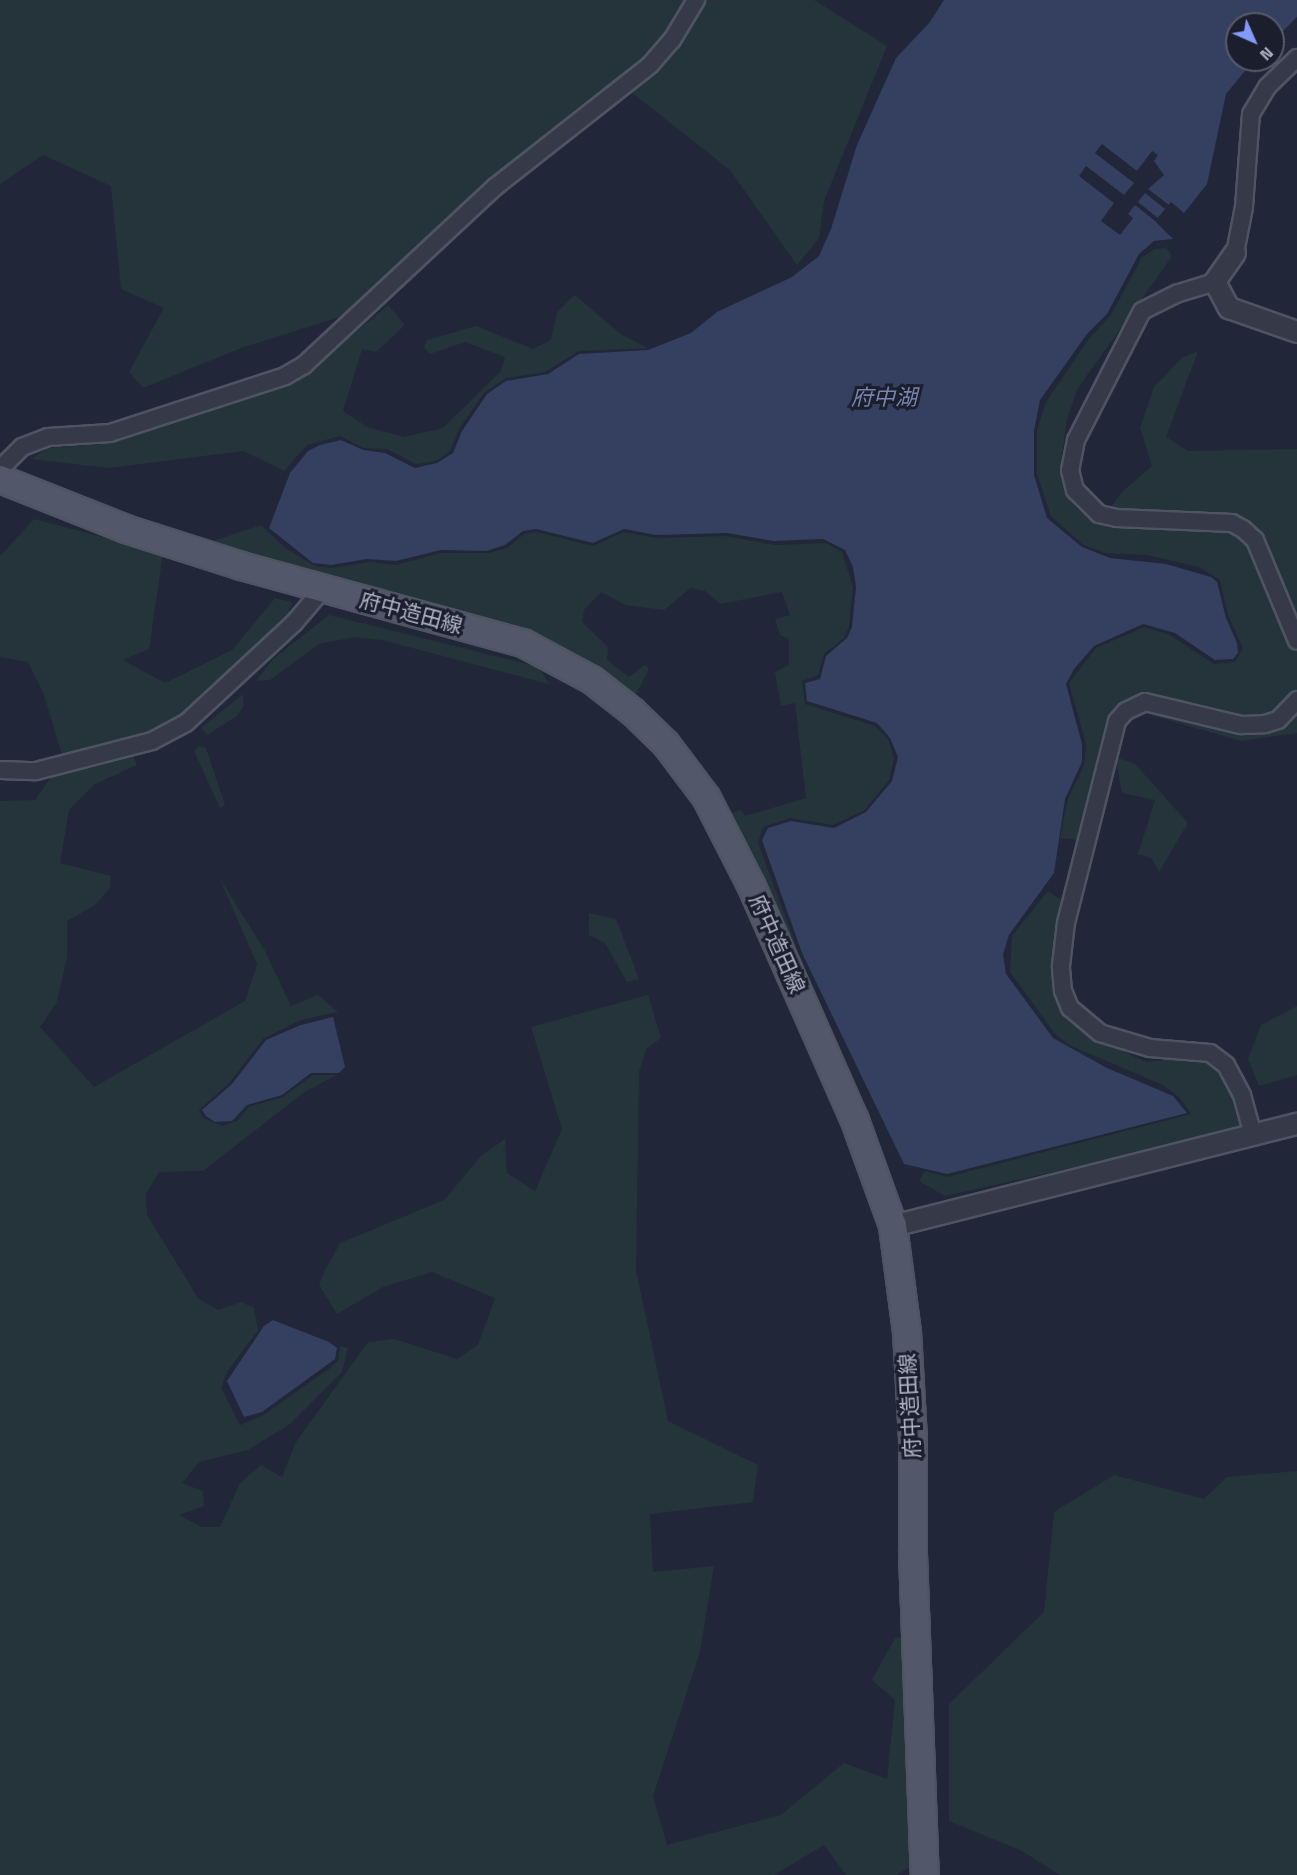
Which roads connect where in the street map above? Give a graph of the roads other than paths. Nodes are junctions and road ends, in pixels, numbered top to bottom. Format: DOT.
graph roads {
  1 [pos="696,0"];
  2 [pos="1297,58"];
  3 [pos="1235,254"];
  4 [pos="1215,282"];
  5 [pos="1297,332"];
  6 [pos="0,470"];
  7 [pos="0,479"];
  8 [pos="323,589"];
  9 [pos="1297,641"];
  10 [pos="1297,700"];
  11 [pos="0,770"];
  12 [pos="1297,1124"];
  13 [pos="1253,1135"];
  14 [pos="893,1226"];
  15 [pos="925,1875"];
  1 -- 6 [label="street"];
  2 -- 3 [label="street"];
  3 -- 4 [label="street"];
  4 -- 5 [label="street"];
  4 -- 9 [label="street"];
  7 -- 8 [label="main road, 府中造田線"];
  8 -- 11 [label="street"];
  8 -- 14 [label="main road, 府中造田線"];
  10 -- 13 [label="street"];
  12 -- 13 [label="street"];
  13 -- 14 [label="street"];
  14 -- 15 [label="main road, 府中造田線"];
}
